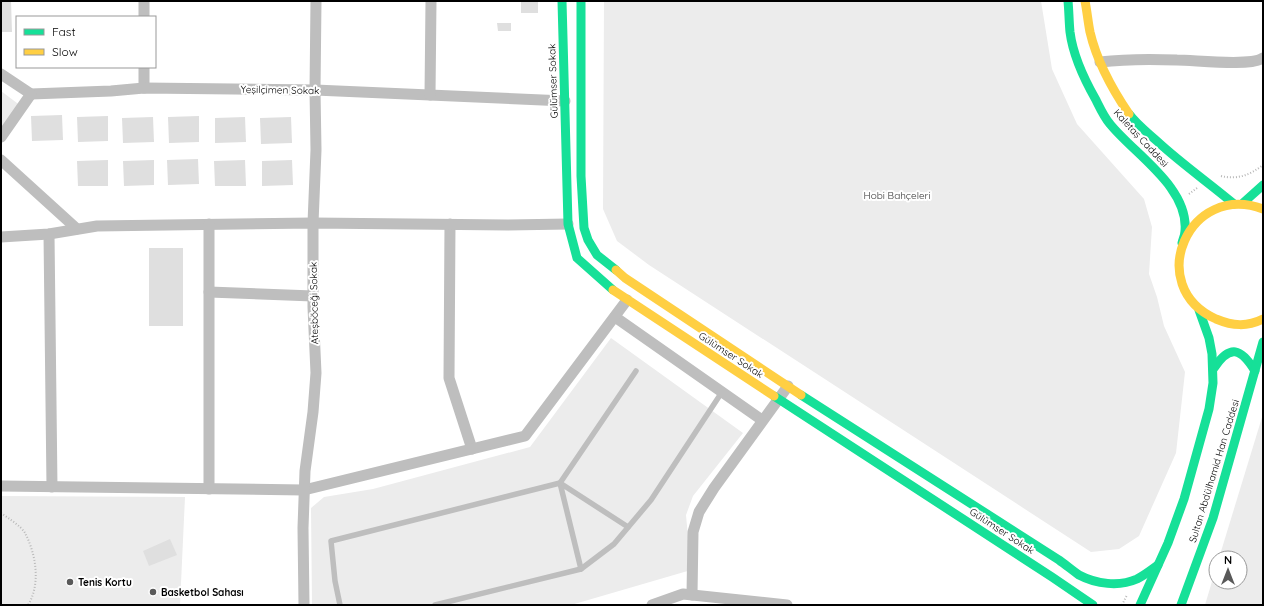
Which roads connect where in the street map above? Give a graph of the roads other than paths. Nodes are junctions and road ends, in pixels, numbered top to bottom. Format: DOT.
graph roads {
  1 [pos="144,1"];
  2 [pos="316,1"];
  3 [pos="431,1"];
  4 [pos="562,1"];
  5 [pos="581,1"];
  6 [pos="1068,1"];
  7 [pos="1085,1"];
  8 [pos="144,16"];
  9 [pos="1263,58"];
  10 [pos="1100,62"];
  11 [pos="144,68"];
  12 [pos="1,74"];
  13 [pos="144,88"];
  14 [pos="315,90"];
  15 [pos="31,94"];
  16 [pos="430,96"];
  17 [pos="565,101"];
  18 [pos="1,137"];
  19 [pos="1,160"];
  20 [pos="1263,185"];
  21 [pos="1238,204"];
  22 [pos="1263,209"];
  23 [pos="313,223"];
  24 [pos="210,224"];
  25 [pos="450,224"];
  26 [pos="568,224"];
  27 [pos="77,229"];
  28 [pos="49,234"];
  29 [pos="1,237"];
  30 [pos="1182,243"];
  31 [pos="209,292"];
  32 [pos="313,296"];
  33 [pos="627,300"];
  34 [pos="1199,310"];
  35 [pos="615,317"];
  36 [pos="1263,320"];
  37 [pos="1263,342"];
  38 [pos="1214,368"];
  39 [pos="636,371"];
  40 [pos="1255,371"];
  41 [pos="788,386"];
  42 [pos="722,392"];
  43 [pos="778,399"];
  44 [pos="762,420"];
  45 [pos="472,449"];
  46 [pos="560,483"];
  47 [pos="1,486"];
  48 [pos="52,487"];
  49 [pos="209,489"];
  50 [pos="304,490"];
  51 [pos="628,528"];
  52 [pos="1158,565"];
  53 [pos="580,569"];
  54 [pos="692,595"];
  55 [pos="751,603"];
  56 [pos="304,605"];
  57 [pos="340,605"];
  58 [pos="435,605"];
  59 [pos="652,605"];
  60 [pos="786,605"];
  61 [pos="1093,605"];
  62 [pos="1140,605"];
  63 [pos="1181,605"];
  1 -- 8 [label="street"];
  2 -- 14 [label="street, Ateşböceği Sokak"];
  3 -- 16 [label="street"];
  4 -- 17 [label="street, Gülümser Sokak"];
  5 -- 41 [label="street"];
  6 -- 30 [label="street, Kaletaş Caddesi"];
  7 -- 10 [label="street, Kaletaş Caddesi"];
  9 -- 10 [label="street"];
  10 -- 21 [label="street, Kaletaş Caddesi"];
  11 -- 13 [label="street"];
  12 -- 15 [label="street"];
  13 -- 14 [label="street, Yeşilçimen Sokak"];
  13 -- 15 [label="street, Yeşilçimen Sokak"];
  14 -- 16 [label="street, Yeşilçimen Sokak"];
  14 -- 23 [label="street, Ateşböceği Sokak"];
  15 -- 18 [label="street"];
  16 -- 17 [label="street, Yeşilçimen Sokak"];
  17 -- 26 [label="street, Gülümser Sokak"];
  19 -- 27 [label="street"];
  20 -- 21 [label="street"];
  21 -- 22 [label="street"];
  21 -- 30 [label="street"];
  23 -- 24 [label="street"];
  23 -- 25 [label="street"];
  23 -- 32 [label="street, Ateşböceği Sokak"];
  24 -- 27 [label="street"];
  24 -- 31 [label="street"];
  25 -- 26 [label="street"];
  25 -- 45 [label="street"];
  26 -- 33 [label="street, Gülümser Sokak"];
  27 -- 28 [label="street"];
  28 -- 29 [label="street"];
  28 -- 48 [label="street"];
  30 -- 34 [label="street, Kaletaş Caddesi"];
  31 -- 32 [label="street"];
  31 -- 49 [label="street"];
  32 -- 50 [label="street, Ateşböceği Sokak"];
  33 -- 35 [label="street"];
  33 -- 43 [label="street, Gülümser Sokak"];
  34 -- 36 [label="street"];
  34 -- 38 [label="street, Sultan Abdülhamid Han Caddesi"];
  35 -- 42 [label="street"];
  35 -- 45 [label="street"];
  37 -- 40 [label="street, Sultan Abdülhamid Han Caddesi"];
  38 -- 40 [label="street"];
  38 -- 52 [label="street, Sultan Abdülhamid Han Caddesi"];
  39 -- 46 [label="lane"];
  40 -- 63 [label="street, Sultan Abdülhamid Han Caddesi"];
  41 -- 43 [label="street"];
  41 -- 52 [label="street"];
  42 -- 44 [label="street"];
  42 -- 51 [label="lane"];
  43 -- 44 [label="street"];
  43 -- 61 [label="street, Gülümser Sokak"];
  44 -- 54 [label="street"];
  45 -- 50 [label="street"];
  46 -- 51 [label="lane"];
  46 -- 53 [label="lane"];
  46 -- 57 [label="lane"];
  47 -- 48 [label="street"];
  48 -- 49 [label="street"];
  49 -- 50 [label="street"];
  50 -- 56 [label="street, Ateşböceği Sokak"];
  51 -- 53 [label="lane"];
  52 -- 62 [label="street, Sultan Abdülhamid Han Caddesi"];
  53 -- 58 [label="lane"];
  54 -- 55 [label="street"];
  54 -- 59 [label="street"];
  55 -- 60 [label="street"];
}
